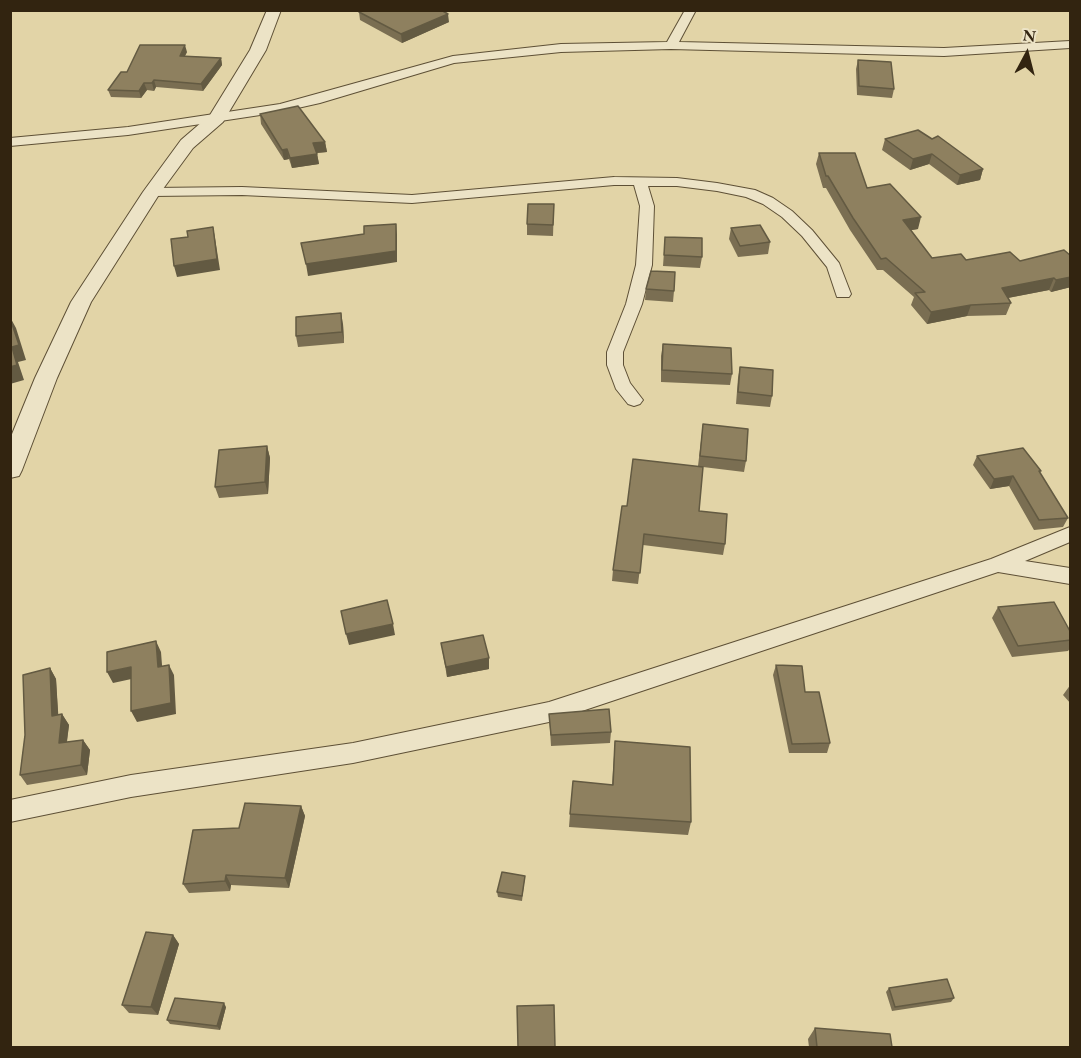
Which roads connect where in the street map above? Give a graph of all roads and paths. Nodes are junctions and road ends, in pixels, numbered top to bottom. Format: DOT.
graph roads {
  1 [pos="274,10"];
  2 [pos="691,10"];
  3 [pos="671,45"];
  4 [pos="1071,45"];
  5 [pos="217,118"];
  6 [pos="10,142"];
  7 [pos="640,181"];
  8 [pos="152,192"];
  9 [pos="843,294"];
  10 [pos="634,400"];
  11 [pos="10,470"];
  12 [pos="1071,534"];
  13 [pos="998,564"];
  14 [pos="1071,576"];
  15 [pos="10,811"];
  1 -- 5 [label="street"];
  2 -- 3 [label="street"];
  3 -- 4 [label="street"];
  3 -- 5 [label="street"];
  5 -- 6 [label="street"];
  5 -- 8 [label="street"];
  7 -- 8 [label="street"];
  7 -- 9 [label="street"];
  7 -- 10 [label="street"];
  8 -- 11 [label="street"];
  12 -- 13 [label="street"];
  13 -- 14 [label="street"];
  13 -- 15 [label="street"];
}
